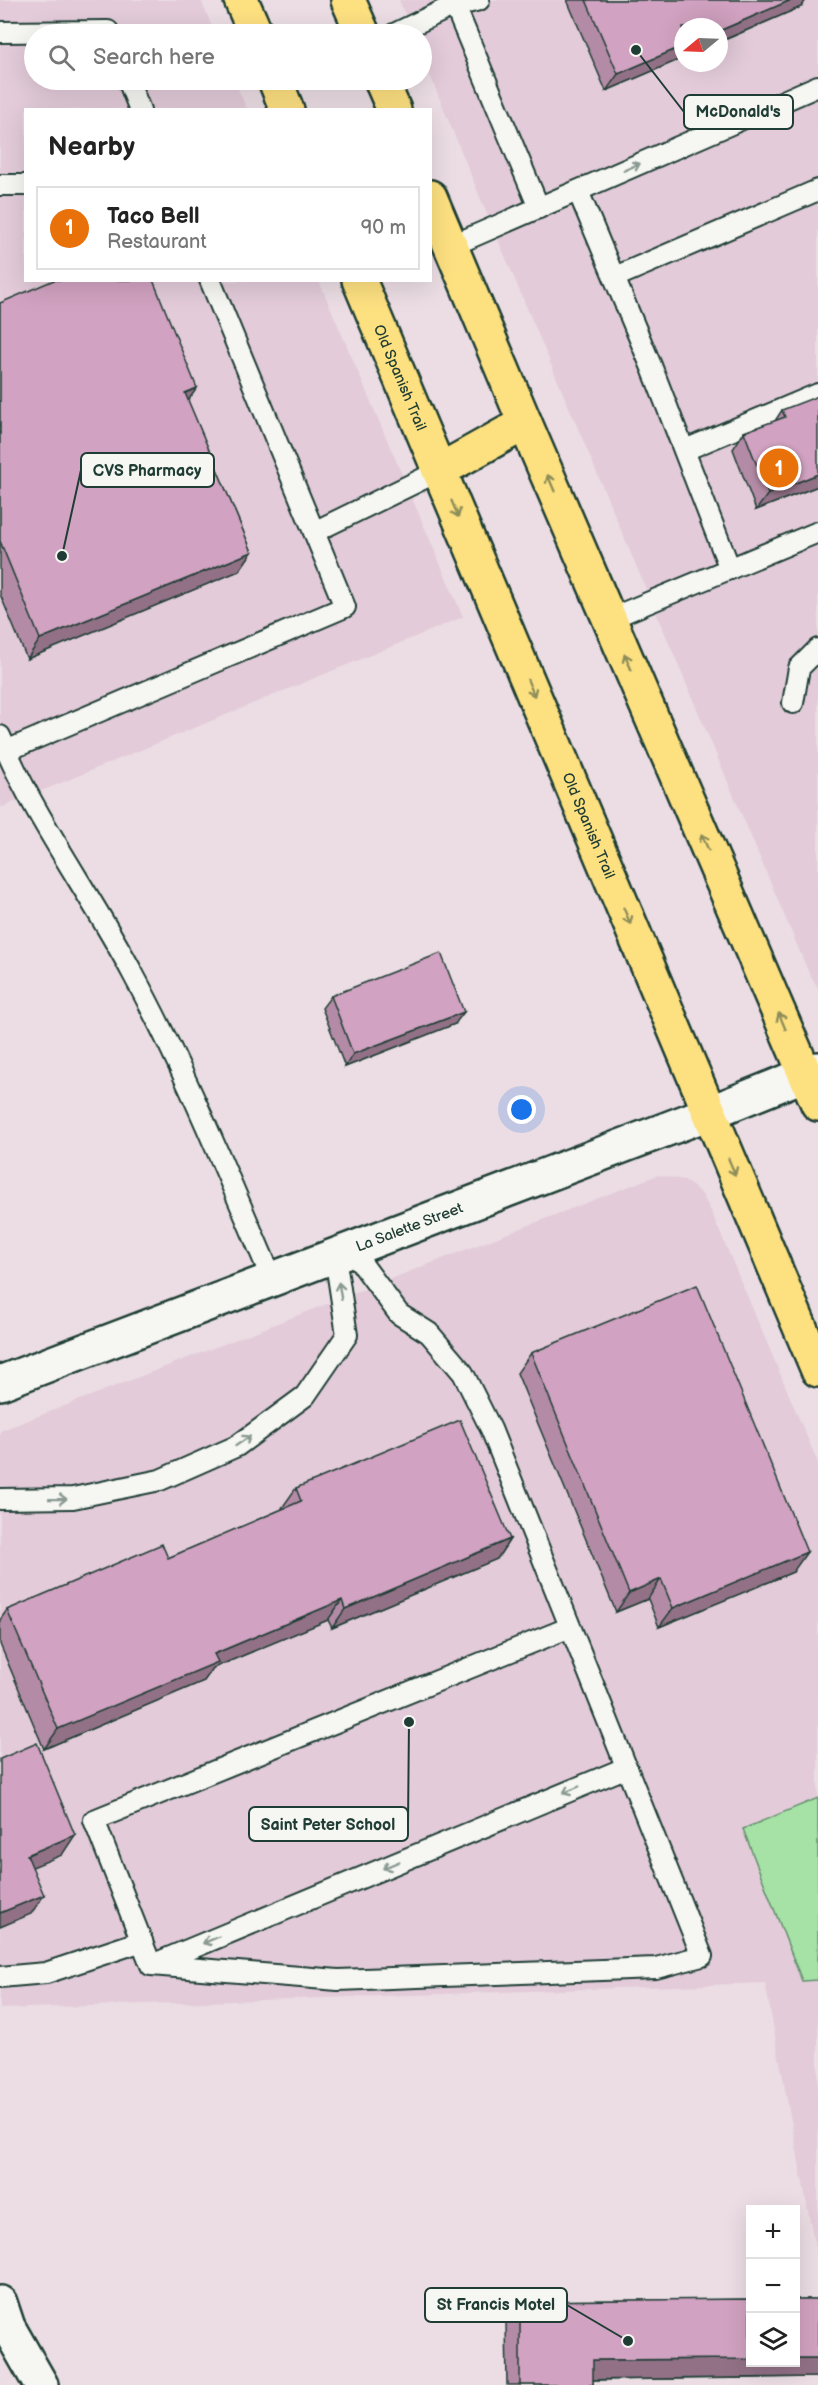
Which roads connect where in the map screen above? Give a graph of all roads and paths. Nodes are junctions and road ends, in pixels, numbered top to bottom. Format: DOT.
graph roads {
  1 [pos="241,0"];
  2 [pos="348,0"];
  3 [pos="478,0"];
  4 [pos="460,3"];
  5 [pos="252,24"];
  6 [pos="359,24"];
  7 [pos="415,24"];
  8 [pos="0,32"];
  9 [pos="24,32"];
  10 [pos="818,86"];
  11 [pos="132,90"];
  12 [pos="279,90"];
  13 [pos="385,90"];
  14 [pos="139,108"];
  15 [pos="286,108"];
  16 [pos="393,108"];
  17 [pos="0,185"];
  18 [pos="24,185"];
  19 [pos="818,189"];
  20 [pos="578,191"];
  21 [pos="432,202"];
  22 [pos="539,208"];
  23 [pos="451,246"];
  24 [pos="615,277"];
  25 [pos="211,282"];
  26 [pos="360,282"];
  27 [pos="818,394"];
  28 [pos="525,423"];
  29 [pos="685,450"];
  30 [pos="439,471"];
  31 [pos="314,532"];
  32 [pos="818,532"];
  33 [pos="730,569"];
  34 [pos="609,619"];
  35 [pos="818,649"];
  36 [pos="793,703"];
  37 [pos="3,744"];
  38 [pos="814,1082"];
  39 [pos="710,1113"];
  40 [pos="343,1252"];
  41 [pos="272,1279"];
  42 [pos="818,1370"];
  43 [pos="0,1383"];
  44 [pos="0,1499"];
  45 [pos="568,1628"];
  46 [pos="625,1768"];
  47 [pos="142,1941"];
  48 [pos="151,1965"];
  49 [pos="0,1977"];
  50 [pos="0,2303"];
  51 [pos="41,2385"];
  1 -- 5 [label="main road"];
  2 -- 6 [label="main road"];
  3 -- 4 [label="lane"];
  4 -- 7 [label="lane"];
  4 -- 22 [label="lane"];
  8 -- 9 [label="lane"];
  20 -- 10 [label="lane, one-way"];
  11 -- 14 [label="lane"];
  12 -- 15 [label="main road"];
  13 -- 16 [label="main road"];
  17 -- 18 [label="lane"];
  19 -- 24 [label="lane"];
  20 -- 22 [label="lane"];
  20 -- 24 [label="lane"];
  21 -- 23 [label="main road"];
  22 -- 23 [label="lane"];
  23 -- 28 [label="main road"];
  24 -- 29 [label="lane"];
  25 -- 31 [label="lane"];
  26 -- 30 [label="main road, Old Spanish Trail"];
  27 -- 29 [label="lane"];
  28 -- 30 [label="main road"];
  34 -- 28 [label="main road, one-way"];
  29 -- 33 [label="lane"];
  30 -- 31 [label="lane"];
  30 -- 39 [label="main road, Old Spanish Trail, one-way"];
  31 -- 37 [label="lane"];
  32 -- 33 [label="lane"];
  33 -- 34 [label="lane"];
  38 -- 34 [label="main road, one-way"];
  35 -- 36 [label="lane"];
  37 -- 41 [label="lane"];
  38 -- 39 [label="street, La Salette Street"];
  39 -- 40 [label="street, La Salette Street"];
  39 -- 42 [label="main road, Old Spanish Trail, one-way"];
  40 -- 41 [label="street, La Salette Street"];
  44 -- 40 [label="lane, one-way"];
  40 -- 45 [label="lane"];
  41 -- 43 [label="street, La Salette Street"];
  45 -- 46 [label="lane"];
  45 -- 47 [label="lane"];
  46 -- 48 [label="lane, one-way"];
  46 -- 48 [label="lane"];
  47 -- 48 [label="lane"];
  47 -- 49 [label="lane"];
  50 -- 51 [label="street"];
}
